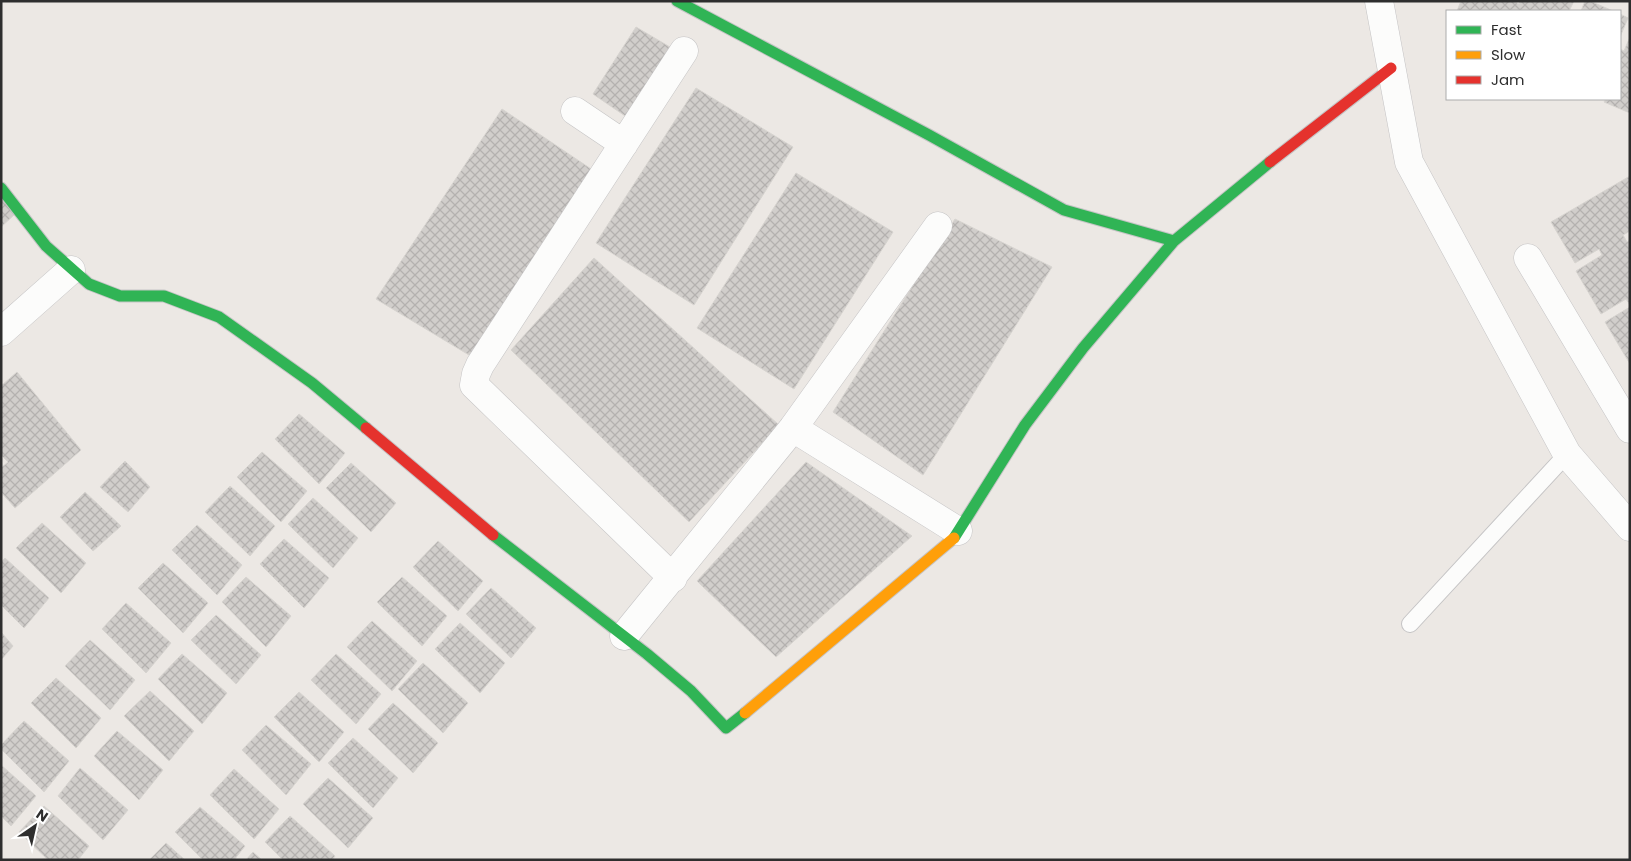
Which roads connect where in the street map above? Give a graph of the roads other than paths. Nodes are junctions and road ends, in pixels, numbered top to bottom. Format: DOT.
graph roads {
  1 [pos="677,1"];
  2 [pos="1379,1"];
  3 [pos="684,51"];
  4 [pos="1391,68"];
  5 [pos="574,111"];
  6 [pos="624,144"];
  7 [pos="1,188"];
  8 [pos="938,226"];
  9 [pos="1174,241"];
  10 [pos="1528,258"];
  11 [pos="71,270"];
  12 [pos="1,332"];
  13 [pos="793,428"];
  14 [pos="1630,429"];
  15 [pos="1567,454"];
  16 [pos="1630,527"];
  17 [pos="958,531"];
  18 [pos="673,578"];
  19 [pos="1410,624"];
  20 [pos="624,636"];
  1 -- 9 [label="street"];
  2 -- 4 [label="street"];
  3 -- 6 [label="street"];
  4 -- 9 [label="street"];
  4 -- 15 [label="street"];
  5 -- 6 [label="street"];
  6 -- 18 [label="street"];
  7 -- 11 [label="street"];
  8 -- 13 [label="street"];
  9 -- 17 [label="street"];
  10 -- 14 [label="street"];
  11 -- 12 [label="street"];
  11 -- 20 [label="street"];
  13 -- 17 [label="street"];
  13 -- 18 [label="street"];
  15 -- 16 [label="street"];
  15 -- 19 [label="lane"];
  17 -- 20 [label="street"];
  18 -- 20 [label="street"];
}
